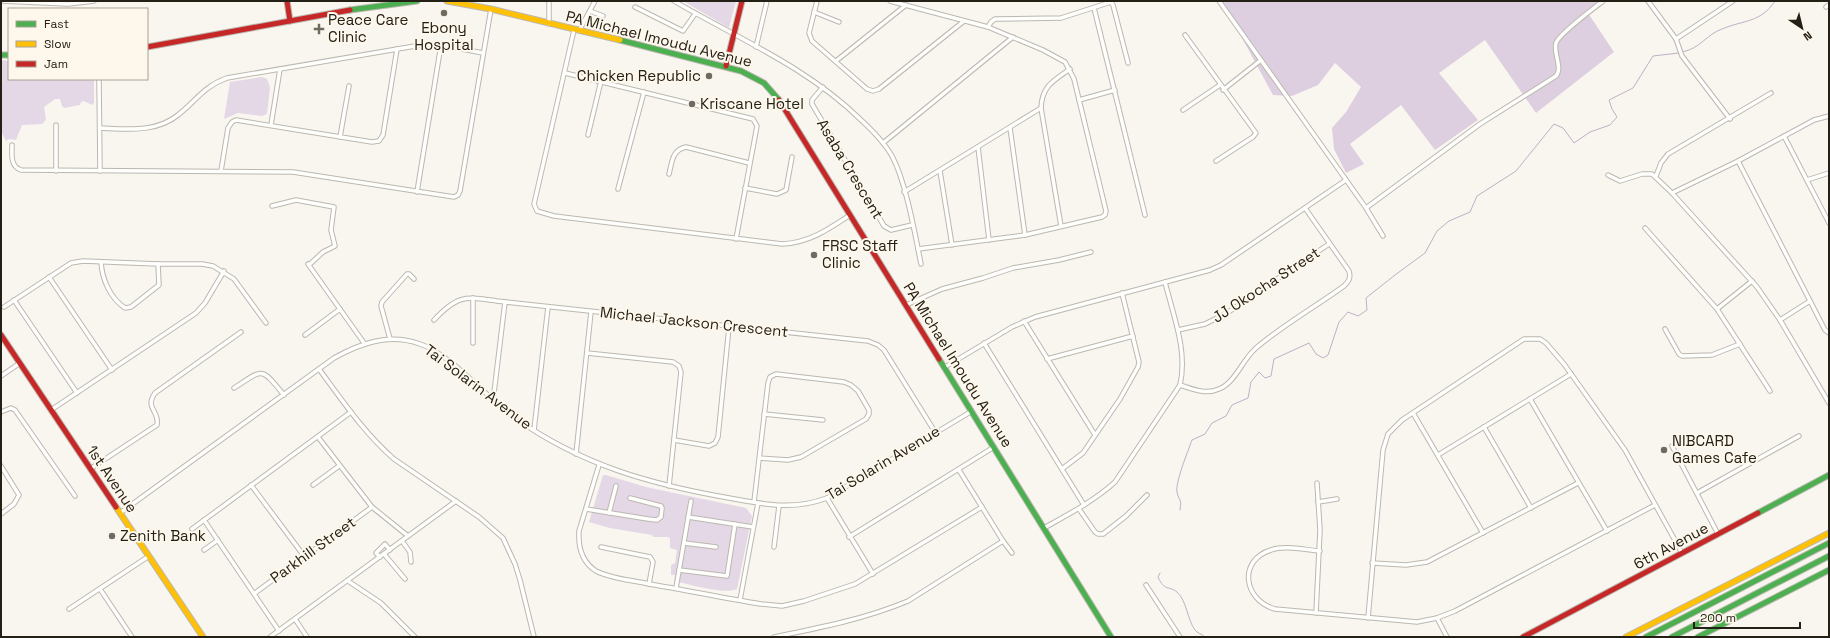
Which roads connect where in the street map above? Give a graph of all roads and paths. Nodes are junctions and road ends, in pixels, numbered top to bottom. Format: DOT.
graph roads {
  1 [pos="2,1"];
  2 [pos="94,1"];
  3 [pos="287,1"];
  4 [pos="417,1"];
  5 [pos="447,1"];
  6 [pos="548,1"];
  7 [pos="595,1"];
  8 [pos="674,1"];
  9 [pos="742,1"];
  10 [pos="767,1"];
  11 [pos="817,1"];
  12 [pos="890,1"];
  13 [pos="1219,1"];
  14 [pos="1603,1"];
  15 [pos="1648,1"];
  16 [pos="1733,1"];
  17 [pos="375,3"];
  18 [pos="906,5"];
  19 [pos="635,7"];
  20 [pos="1094,8"];
  21 [pos="491,9"];
  22 [pos="590,11"];
  23 [pos="814,12"];
  24 [pos="695,14"];
  25 [pos="603,16"];
  26 [pos="290,21"];
  27 [pos="964,21"];
  28 [pos="839,22"];
  29 [pos="549,24"];
  30 [pos="988,27"];
  31 [pos="577,31"];
  32 [pos="1185,35"];
  33 [pos="734,36"];
  34 [pos="1013,37"];
  35 [pos="1677,40"];
  36 [pos="441,45"];
  37 [pos="148,46"];
  38 [pos="756,47"];
  39 [pos="397,49"];
  40 [pos="483,53"];
  41 [pos="1261,60"];
  42 [pos="836,61"];
  43 [pos="1128,63"];
  44 [pos="726,66"];
  45 [pos="280,68"];
  46 [pos="1070,69"];
  47 [pos="565,73"];
  48 [pos="99,80"];
  49 [pos="601,81"];
  50 [pos="1220,85"];
  51 [pos="349,86"];
  52 [pos="823,87"];
  53 [pos="1115,90"];
  54 [pos="1223,90"];
  55 [pos="644,92"];
  56 [pos="1771,93"];
  57 [pos="1079,100"];
  58 [pos="1041,108"];
  59 [pos="1183,110"];
  60 [pos="1829,116"];
  61 [pos="1730,119"];
  62 [pos="271,124"];
  63 [pos="56,125"];
  64 [pos="100,128"];
  65 [pos="1010,128"];
  66 [pos="588,135"];
  67 [pos="340,136"];
  68 [pos="1784,136"];
  69 [pos="883,143"];
  70 [pos="12,145"];
  71 [pos="978,147"];
  72 [pos="792,157"];
  73 [pos="1216,161"];
  74 [pos="1738,161"];
  75 [pos="749,163"];
  76 [pos="56,171"];
  77 [pos="100,171"];
  78 [pos="221,171"];
  79 [pos="940,171"];
  80 [pos="1829,173"];
  81 [pos="669,174"];
  82 [pos="1608,175"];
  83 [pos="1656,176"];
  84 [pos="1346,180"];
  85 [pos="1807,180"];
  86 [pos="745,188"];
  87 [pos="618,189"];
  88 [pos="417,192"];
  89 [pos="904,192"];
  90 [pos="1672,193"];
  91 [pos="272,206"];
  92 [pos="1305,208"];
  93 [pos="1366,208"];
  94 [pos="850,215"];
  95 [pos="1145,216"];
  96 [pos="1829,223"];
  97 [pos="912,225"];
  98 [pos="1061,226"];
  99 [pos="1645,228"];
  100 [pos="1026,235"];
  101 [pos="1383,236"];
  102 [pos="736,239"];
  103 [pos="989,240"];
  104 [pos="1329,244"];
  105 [pos="952,245"];
  106 [pos="918,249"];
  107 [pos="1090,252"];
  108 [pos="101,262"];
  109 [pos="158,264"];
  110 [pos="921,264"];
  111 [pos="224,271"];
  112 [pos="49,276"];
  113 [pos="414,279"];
  114 [pos="1752,281"];
  115 [pos="1165,282"];
  116 [pos="1122,293"];
  117 [pos="473,298"];
  118 [pos="14,300"];
  119 [pos="1810,301"];
  120 [pos="505,302"];
  121 [pos="906,305"];
  122 [pos="548,306"];
  123 [pos="4,307"];
  124 [pos="340,309"];
  125 [pos="1717,309"];
  126 [pos="591,312"];
  127 [pos="434,320"];
  128 [pos="1780,320"];
  129 [pos="1024,321"];
  130 [pos="266,323"];
  131 [pos="729,327"];
  132 [pos="1665,329"];
  133 [pos="1178,330"];
  134 [pos="241,332"];
  135 [pos="1829,333"];
  136 [pos="1,335"];
  137 [pos="305,335"];
  138 [pos="1133,336"];
  139 [pos="390,339"];
  140 [pos="472,342"];
  141 [pos="364,343"];
  142 [pos="984,343"];
  143 [pos="1740,344"];
  144 [pos="587,353"];
  145 [pos="1048,359"];
  146 [pos="20,363"];
  147 [pos="945,367"];
  148 [pos="319,369"];
  149 [pos="112,370"];
  150 [pos="1571,374"];
  151 [pos="1,376"];
  152 [pos="1180,385"];
  153 [pos="234,388"];
  154 [pos="1770,391"];
  155 [pos="77,393"];
  156 [pos="284,394"];
  157 [pos="1530,399"];
  158 [pos="493,401"];
  159 [pos="1829,403"];
  160 [pos="51,410"];
  161 [pos="972,411"];
  162 [pos="1,412"];
  163 [pos="351,412"];
  164 [pos="1413,413"];
  165 [pos="764,414"];
  166 [pos="823,420"];
  167 [pos="1484,427"];
  168 [pos="534,430"];
  169 [pos="935,432"];
  170 [pos="1095,435"];
  171 [pos="1799,436"];
  172 [pos="318,437"];
  173 [pos="674,440"];
  174 [pos="1672,446"];
  175 [pos="994,447"];
  176 [pos="576,454"];
  177 [pos="1438,455"];
  178 [pos="760,458"];
  179 [pos="599,464"];
  180 [pos="1,466"];
  181 [pos="339,466"];
  182 [pos="90,469"];
  183 [pos="1062,469"];
  184 [pos="959,470"];
  185 [pos="1829,475"];
  186 [pos="1317,483"];
  187 [pos="1578,483"];
  188 [pos="313,485"];
  189 [pos="251,486"];
  190 [pos="616,486"];
  191 [pos="669,486"];
  192 [pos="1697,493"];
  193 [pos="1147,495"];
  194 [pos="75,496"];
  195 [pos="630,498"];
  196 [pos="827,498"];
  197 [pos="1337,499"];
  198 [pos="456,501"];
  199 [pos="691,501"];
  200 [pos="756,502"];
  201 [pos="1318,502"];
  202 [pos="1084,505"];
  203 [pos="1655,505"];
  204 [pos="779,506"];
  205 [pos="372,507"];
  206 [pos="982,507"];
  207 [pos="1531,508"];
  208 [pos="1079,509"];
  209 [pos="586,510"];
  210 [pos="120,513"];
  211 [pos="609,513"];
  212 [pos="1,514"];
  213 [pos="688,517"];
  214 [pos="204,520"];
  215 [pos="735,524"];
  216 [pos="753,527"];
  217 [pos="1044,528"];
  218 [pos="192,529"];
  219 [pos="1607,531"];
  220 [pos="1483,533"];
  221 [pos="1829,533"];
  222 [pos="1718,534"];
  223 [pos="408,536"];
  224 [pos="849,537"];
  225 [pos="218,540"];
  226 [pos="402,541"];
  227 [pos="1003,541"];
  228 [pos="684,543"];
  229 [pos="1829,543"];
  230 [pos="716,547"];
  231 [pos="774,547"];
  232 [pos="601,548"];
  233 [pos="204,550"];
  234 [pos="390,550"];
  235 [pos="1320,551"];
  236 [pos="1012,553"];
  237 [pos="1682,553"];
  238 [pos="384,554"];
  239 [pos="149,556"];
  240 [pos="304,556"];
  241 [pos="1829,556"];
  242 [pos="380,557"];
  243 [pos="411,562"];
  244 [pos="1372,563"];
  245 [pos="679,570"];
  246 [pos="1829,570"];
  247 [pos="873,574"];
  248 [pos="405,579"];
  249 [pos="348,581"];
  250 [pos="649,584"];
  251 [pos="1146,585"];
  252 [pos="676,588"];
  253 [pos="100,589"];
  254 [pos="254,593"];
  255 [pos="740,600"];
  256 [pos="69,610"];
  257 [pos="1316,613"];
  258 [pos="1368,618"];
  259 [pos="1437,618"];
  260 [pos="295,619"];
  261 [pos="279,631"];
  262 [pos="1648,636"];
  263 [pos="132,637"];
  264 [pos="203,637"];
  265 [pos="270,637"];
  266 [pos="307,637"];
  267 [pos="415,637"];
  268 [pos="534,637"];
  269 [pos="774,637"];
  270 [pos="1111,637"];
  271 [pos="1180,637"];
  272 [pos="1447,637"];
  273 [pos="1523,637"];
  274 [pos="1626,637"];
  275 [pos="1641,637"];
  276 [pos="1673,637"];
  277 [pos="1698,637"];
  1 -- 2 [label="street"];
  3 -- 26 [label="main road"];
  4 -- 17 [label="main road"];
  5 -- 21 [label="main road, PA Michael Imoudu Avenue"];
  6 -- 29 [label="street"];
  7 -- 22 [label="street"];
  8 -- 24 [label="street"];
  9 -- 33 [label="main road"];
  10 -- 38 [label="street"];
  11 -- 23 [label="street"];
  12 -- 18 [label="street"];
  13 -- 41 [label="street"];
  14 -- 93 [label="street"];
  15 -- 35 [label="street"];
  16 -- 35 [label="street"];
  17 -- 26 [label="main road"];
  18 -- 27 [label="street"];
  18 -- 42 [label="street"];
  19 -- 24 [label="street"];
  20 -- 30 [label="street"];
  20 -- 43 [label="street"];
  20 -- 53 [label="street"];
  21 -- 29 [label="main road, PA Michael Imoudu Avenue"];
  21 -- 40 [label="street"];
  22 -- 25 [label="street"];
  22 -- 31 [label="street"];
  23 -- 28 [label="street"];
  23 -- 42 [label="street"];
  24 -- 33 [label="street"];
  26 -- 37 [label="main road"];
  27 -- 30 [label="street"];
  27 -- 42 [label="street"];
  29 -- 31 [label="main road, PA Michael Imoudu Avenue"];
  30 -- 34 [label="street"];
  31 -- 44 [label="main road, PA Michael Imoudu Avenue"];
  31 -- 47 [label="street"];
  32 -- 50 [label="street"];
  33 -- 38 [label="street"];
  33 -- 44 [label="main road"];
  34 -- 46 [label="street"];
  34 -- 69 [label="street"];
  35 -- 61 [label="street"];
  36 -- 39 [label="street"];
  36 -- 40 [label="street"];
  36 -- 88 [label="street"];
  38 -- 52 [label="street"];
  39 -- 45 [label="street"];
  39 -- 67 [label="street"];
  40 -- 88 [label="street"];
  41 -- 54 [label="street"];
  41 -- 84 [label="street"];
  44 -- 94 [label="main road, PA Michael Imoudu Avenue"];
  45 -- 62 [label="street"];
  45 -- 64 [label="street"];
  46 -- 57 [label="street"];
  46 -- 58 [label="street"];
  47 -- 49 [label="street"];
  47 -- 102 [label="street"];
  48 -- 64 [label="street"];
  49 -- 55 [label="street"];
  49 -- 66 [label="street"];
  50 -- 54 [label="street"];
  50 -- 59 [label="street"];
  51 -- 67 [label="street"];
  52 -- 69 [label="street"];
  52 -- 97 [label="street, Asaba Crescent"];
  53 -- 57 [label="street"];
  53 -- 95 [label="street"];
  54 -- 73 [label="street"];
  55 -- 75 [label="street"];
  55 -- 87 [label="street"];
  56 -- 61 [label="street"];
  57 -- 98 [label="street"];
  58 -- 65 [label="street"];
  58 -- 98 [label="street"];
  60 -- 68 [label="street"];
  61 -- 83 [label="street"];
  62 -- 67 [label="street"];
  62 -- 78 [label="street"];
  63 -- 76 [label="street"];
  64 -- 77 [label="street"];
  65 -- 71 [label="street"];
  65 -- 100 [label="street"];
  68 -- 74 [label="street"];
  68 -- 85 [label="street"];
  69 -- 89 [label="street"];
  70 -- 76 [label="street"];
  71 -- 79 [label="street"];
  71 -- 103 [label="street"];
  72 -- 86 [label="street"];
  74 -- 90 [label="street"];
  74 -- 119 [label="street"];
  75 -- 81 [label="street"];
  75 -- 86 [label="street"];
  76 -- 77 [label="street"];
  77 -- 78 [label="street"];
  78 -- 88 [label="street"];
  79 -- 89 [label="street"];
  79 -- 105 [label="street"];
  80 -- 85 [label="street"];
  82 -- 83 [label="street"];
  83 -- 90 [label="street"];
  84 -- 92 [label="street"];
  84 -- 93 [label="street"];
  85 -- 96 [label="street"];
  86 -- 102 [label="street"];
  89 -- 97 [label="street"];
  90 -- 114 [label="street"];
  91 -- 124 [label="street"];
  92 -- 104 [label="street"];
  92 -- 115 [label="street"];
  93 -- 101 [label="street"];
  94 -- 102 [label="street"];
  94 -- 121 [label="main road, PA Michael Imoudu Avenue"];
  97 -- 106 [label="street"];
  98 -- 100 [label="street"];
  99 -- 125 [label="street"];
  100 -- 103 [label="street"];
  103 -- 105 [label="street"];
  104 -- 133 [label="street, JJ Okocha Street"];
  104 -- 152 [label="street"];
  105 -- 106 [label="street"];
  106 -- 110 [label="street"];
  107 -- 121 [label="street"];
  108 -- 109 [label="street"];
  108 -- 109 [label="street"];
  108 -- 112 [label="street"];
  109 -- 111 [label="street"];
  111 -- 130 [label="street"];
  111 -- 149 [label="street"];
  112 -- 118 [label="street"];
  112 -- 149 [label="street"];
  113 -- 139 [label="street"];
  114 -- 125 [label="street"];
  114 -- 128 [label="street"];
  115 -- 116 [label="street"];
  115 -- 133 [label="street"];
  116 -- 129 [label="street"];
  116 -- 138 [label="street"];
  117 -- 120 [label="street, Michael Jackson Crescent"];
  117 -- 127 [label="street, Michael Jackson Crescent"];
  117 -- 140 [label="street"];
  118 -- 123 [label="street"];
  118 -- 155 [label="street"];
  119 -- 128 [label="street"];
  119 -- 135 [label="street"];
  120 -- 122 [label="street, Michael Jackson Crescent"];
  120 -- 158 [label="street"];
  121 -- 147 [label="main road, PA Michael Imoudu Avenue"];
  122 -- 126 [label="street, Michael Jackson Crescent"];
  122 -- 168 [label="street"];
  124 -- 137 [label="street"];
  124 -- 141 [label="street"];
  125 -- 143 [label="street"];
  126 -- 131 [label="street, Michael Jackson Crescent"];
  126 -- 144 [label="street"];
  128 -- 159 [label="street"];
  129 -- 142 [label="street"];
  129 -- 145 [label="street"];
  131 -- 169 [label="street, Michael Jackson Crescent"];
  131 -- 173 [label="street"];
  132 -- 143 [label="street"];
  133 -- 152 [label="street"];
  134 -- 182 [label="street"];
  136 -- 146 [label="main road, 1st Avenue"];
  138 -- 145 [label="street"];
  138 -- 170 [label="street"];
  139 -- 141 [label="street, Tai Solarin Avenue"];
  139 -- 158 [label="street, Tai Solarin Avenue"];
  141 -- 148 [label="street, Tai Solarin Avenue"];
  142 -- 147 [label="street"];
  142 -- 183 [label="street"];
  143 -- 154 [label="street"];
  144 -- 173 [label="street"];
  144 -- 176 [label="street"];
  145 -- 170 [label="street"];
  146 -- 151 [label="street"];
  146 -- 160 [label="main road, 1st Avenue"];
  147 -- 161 [label="main road, PA Michael Imoudu Avenue"];
  148 -- 156 [label="street, Tai Solarin Avenue"];
  148 -- 163 [label="street"];
  149 -- 155 [label="street"];
  150 -- 157 [label="street"];
  150 -- 164 [label="street"];
  150 -- 203 [label="street"];
  152 -- 202 [label="street"];
  153 -- 156 [label="street"];
  155 -- 160 [label="street"];
  156 -- 210 [label="street, Tai Solarin Avenue"];
  157 -- 167 [label="street"];
  157 -- 187 [label="street"];
  158 -- 168 [label="street, Tai Solarin Avenue"];
  160 -- 182 [label="main road, 1st Avenue"];
  161 -- 169 [label="street, Tai Solarin Avenue"];
  161 -- 175 [label="main road, PA Michael Imoudu Avenue"];
  162 -- 194 [label="street"];
  163 -- 172 [label="street"];
  163 -- 198 [label="street"];
  164 -- 177 [label="street"];
  164 -- 244 [label="street"];
  165 -- 166 [label="street"];
  165 -- 178 [label="street"];
  165 -- 178 [label="street"];
  167 -- 177 [label="street"];
  167 -- 207 [label="street"];
  168 -- 176 [label="street, Tai Solarin Avenue"];
  169 -- 196 [label="street, Tai Solarin Avenue"];
  170 -- 183 [label="street"];
  171 -- 192 [label="street"];
  172 -- 181 [label="street"];
  172 -- 189 [label="street"];
  173 -- 191 [label="street"];
  174 -- 192 [label="street"];
  175 -- 184 [label="street"];
  175 -- 217 [label="main road, PA Michael Imoudu Avenue"];
  176 -- 179 [label="street, Tai Solarin Avenue"];
  177 -- 220 [label="street"];
  178 -- 200 [label="street"];
  179 -- 191 [label="street, Tai Solarin Avenue"];
  179 -- 209 [label="street"];
  180 -- 212 [label="street"];
  181 -- 188 [label="street"];
  181 -- 205 [label="street"];
  182 -- 210 [label="main road, 1st Avenue"];
  183 -- 202 [label="street"];
  184 -- 206 [label="street"];
  184 -- 224 [label="street"];
  185 -- 222 [label="main road, 6th Avenue"];
  186 -- 201 [label="street"];
  187 -- 207 [label="street"];
  187 -- 219 [label="street"];
  189 -- 214 [label="street"];
  189 -- 240 [label="street"];
  190 -- 211 [label="street"];
  191 -- 200 [label="street, Tai Solarin Avenue"];
  192 -- 222 [label="street"];
  193 -- 208 [label="street"];
  195 -- 211 [label="street"];
  196 -- 204 [label="street, Tai Solarin Avenue"];
  196 -- 224 [label="street"];
  197 -- 201 [label="street"];
  198 -- 223 [label="street"];
  198 -- 268 [label="street"];
  199 -- 213 [label="street"];
  200 -- 204 [label="street, Tai Solarin Avenue"];
  200 -- 216 [label="street"];
  201 -- 235 [label="street"];
  202 -- 208 [label="street"];
  203 -- 219 [label="street"];
  203 -- 237 [label="street"];
  204 -- 231 [label="street"];
  205 -- 223 [label="street"];
  205 -- 240 [label="street, Parkhill Street"];
  206 -- 227 [label="street"];
  206 -- 247 [label="street"];
  207 -- 220 [label="street"];
  208 -- 217 [label="street"];
  209 -- 211 [label="street"];
  209 -- 250 [label="street"];
  210 -- 239 [label="main road, 1st Avenue"];
  213 -- 215 [label="street"];
  213 -- 228 [label="street"];
  214 -- 218 [label="street"];
  214 -- 225 [label="street"];
  215 -- 216 [label="street"];
  215 -- 245 [label="street"];
  216 -- 255 [label="street"];
  217 -- 270 [label="main road, PA Michael Imoudu Avenue"];
  219 -- 259 [label="street"];
  220 -- 244 [label="street"];
  221 -- 274 [label="main road"];
  222 -- 237 [label="main road, 6th Avenue"];
  223 -- 226 [label="street"];
  224 -- 247 [label="street"];
  225 -- 233 [label="street"];
  225 -- 254 [label="street"];
  226 -- 234 [label="street"];
  226 -- 243 [label="street"];
  227 -- 236 [label="street"];
  227 -- 269 [label="street"];
  228 -- 230 [label="street"];
  228 -- 245 [label="street"];
  229 -- 262 [label="main road"];
  232 -- 250 [label="street"];
  234 -- 238 [label="street"];
  234 -- 242 [label="street"];
  235 -- 257 [label="street"];
  235 -- 257 [label="street"];
  237 -- 273 [label="main road, 6th Avenue"];
  238 -- 242 [label="street"];
  238 -- 248 [label="street"];
  239 -- 253 [label="street"];
  239 -- 264 [label="main road, 1st Avenue"];
  240 -- 254 [label="street, Parkhill Street"];
  241 -- 276 [label="main road"];
  242 -- 249 [label="street"];
  244 -- 258 [label="street"];
  245 -- 252 [label="street"];
  246 -- 277 [label="main road"];
  247 -- 255 [label="street"];
  249 -- 260 [label="street"];
  249 -- 267 [label="street"];
  250 -- 252 [label="street"];
  251 -- 271 [label="street"];
  252 -- 255 [label="street"];
  253 -- 256 [label="street"];
  253 -- 263 [label="street"];
  254 -- 261 [label="street"];
  257 -- 258 [label="street"];
  258 -- 259 [label="street"];
  259 -- 272 [label="street"];
  260 -- 261 [label="street"];
  260 -- 266 [label="street"];
  261 -- 265 [label="street"];
  262 -- 275 [label="main road"];
}
